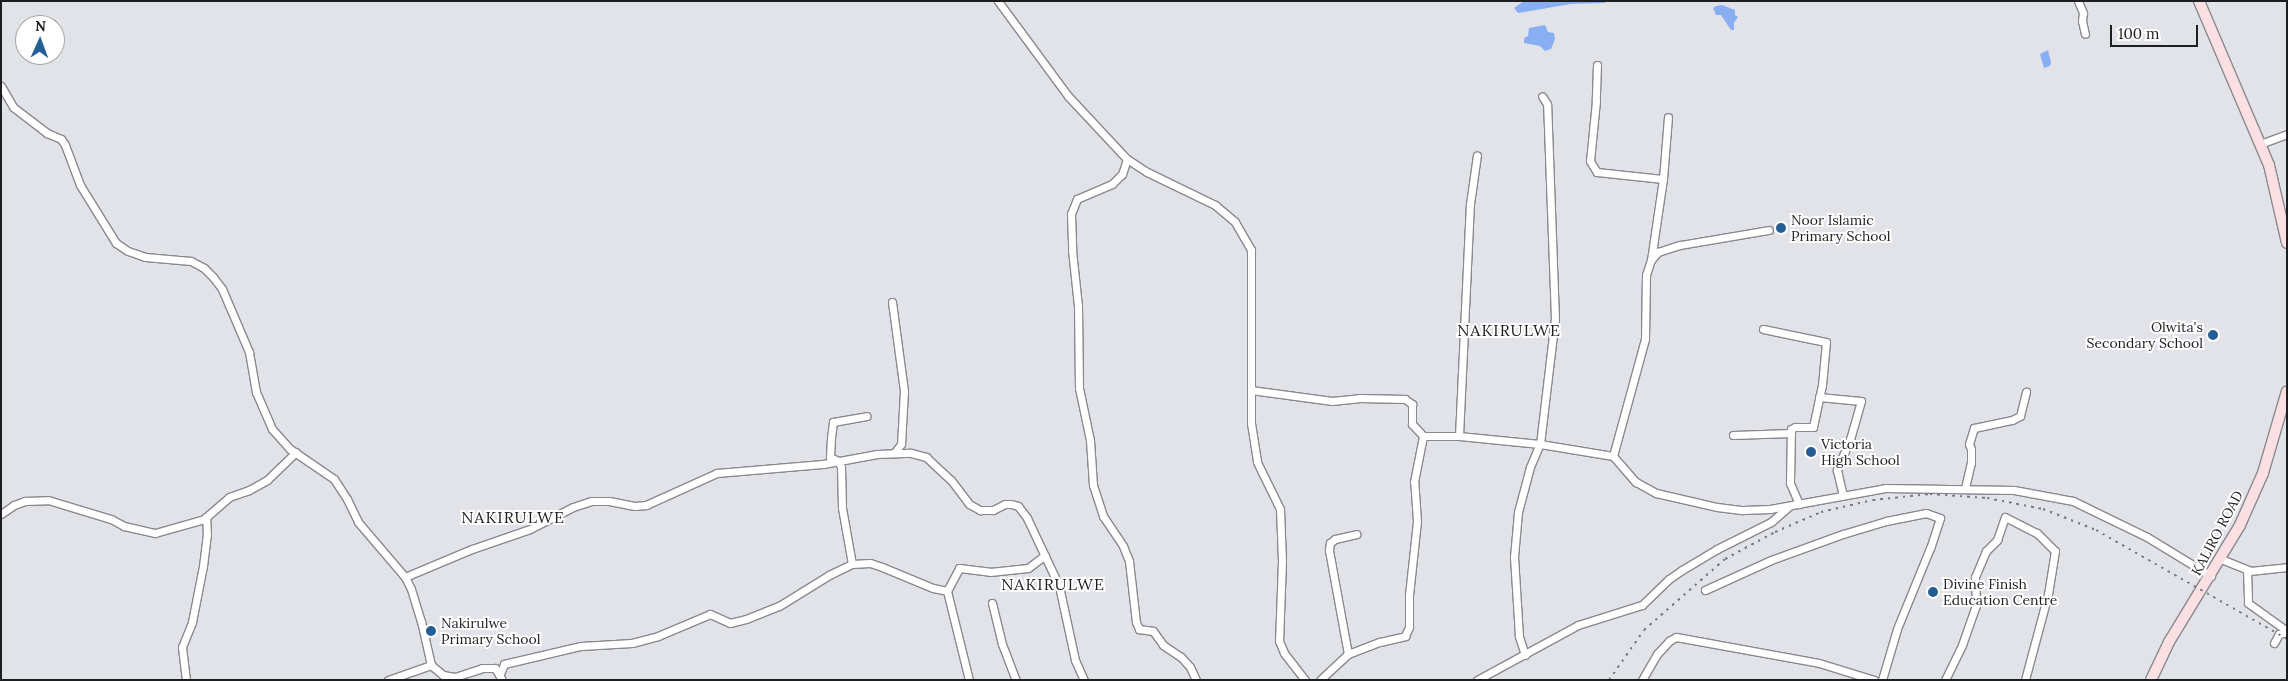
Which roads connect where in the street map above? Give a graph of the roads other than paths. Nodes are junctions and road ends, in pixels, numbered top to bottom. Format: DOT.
graph roads {
  1 [pos="998,1"];
  2 [pos="2078,1"];
  3 [pos="2199,1"];
  4 [pos="2085,34"];
  5 [pos="1597,65"];
  6 [pos="1,86"];
  7 [pos="1542,96"];
  8 [pos="1668,117"];
  9 [pos="2287,134"];
  10 [pos="2260,144"];
  11 [pos="1477,155"];
  12 [pos="1127,159"];
  13 [pos="1664,179"];
  14 [pos="1769,230"];
  15 [pos="2287,243"];
  16 [pos="1651,260"];
  17 [pos="892,302"];
  18 [pos="1763,329"];
  19 [pos="1251,390"];
  20 [pos="2287,391"];
  21 [pos="2026,392"];
  22 [pos="1819,397"];
  23 [pos="2284,410"];
  24 [pos="866,416"];
  25 [pos="1791,433"];
  26 [pos="1733,435"];
  27 [pos="1423,436"];
  28 [pos="1459,436"];
  29 [pos="1540,444"];
  30 [pos="296,452"];
  31 [pos="895,452"];
  32 [pos="1613,456"];
  33 [pos="838,461"];
  34 [pos="1965,488"];
  35 [pos="1843,495"];
  36 [pos="1799,504"];
  37 [pos="1790,506"];
  38 [pos="1,514"];
  39 [pos="206,517"];
  40 [pos="1356,534"];
  41 [pos="1045,555"];
  42 [pos="2221,560"];
  43 [pos="852,564"];
  44 [pos="2287,567"];
  45 [pos="2247,570"];
  46 [pos="2212,576"];
  47 [pos="405,577"];
  48 [pos="1706,590"];
  49 [pos="947,591"];
  50 [pos="992,603"];
  51 [pos="2287,632"];
  52 [pos="2274,643"];
  53 [pos="1348,654"];
  54 [pos="1525,655"];
  55 [pos="431,665"];
  56 [pos="501,677"];
  57 [pos="186,680"];
  58 [pos="388,680"];
  59 [pos="969,680"];
  60 [pos="1016,680"];
  61 [pos="1084,680"];
  62 [pos="1196,680"];
  63 [pos="1305,680"];
  64 [pos="1320,680"];
  65 [pos="1477,680"];
  66 [pos="1642,680"];
  67 [pos="1874,680"];
  68 [pos="1882,680"];
  69 [pos="1945,680"];
  70 [pos="2025,680"];
  71 [pos="2151,680"];
  1 -- 12 [label="street"];
  2 -- 4 [label="street"];
  3 -- 10 [label="main road"];
  5 -- 13 [label="street"];
  6 -- 30 [label="street"];
  7 -- 29 [label="street"];
  8 -- 13 [label="street"];
  9 -- 10 [label="street"];
  10 -- 15 [label="main road"];
  11 -- 28 [label="street"];
  12 -- 19 [label="street"];
  12 -- 62 [label="street"];
  13 -- 16 [label="street"];
  14 -- 16 [label="street"];
  16 -- 32 [label="street"];
  17 -- 31 [label="street"];
  18 -- 22 [label="street"];
  19 -- 27 [label="street"];
  19 -- 63 [label="street"];
  20 -- 23 [label="main road, KALIRO ROAD"];
  21 -- 34 [label="street"];
  22 -- 25 [label="street"];
  22 -- 35 [label="street"];
  23 -- 42 [label="main road, KALIRO ROAD"];
  24 -- 33 [label="street"];
  25 -- 26 [label="street"];
  25 -- 36 [label="street"];
  27 -- 28 [label="street"];
  27 -- 53 [label="street"];
  28 -- 29 [label="street"];
  29 -- 32 [label="street"];
  29 -- 54 [label="street"];
  30 -- 39 [label="street"];
  30 -- 47 [label="street"];
  31 -- 33 [label="street"];
  31 -- 41 [label="street"];
  32 -- 37 [label="street"];
  33 -- 43 [label="street"];
  33 -- 47 [label="street"];
  34 -- 35 [label="street"];
  34 -- 46 [label="street"];
  35 -- 36 [label="street"];
  36 -- 37 [label="street"];
  37 -- 54 [label="street"];
  38 -- 39 [label="street"];
  39 -- 57 [label="street"];
  40 -- 53 [label="street"];
  41 -- 49 [label="street"];
  41 -- 61 [label="street"];
  42 -- 45 [label="street"];
  42 -- 46 [label="main road, KALIRO ROAD"];
  43 -- 49 [label="street"];
  43 -- 56 [label="street"];
  44 -- 45 [label="street"];
  45 -- 51 [label="street"];
  46 -- 71 [label="main road, KALIRO ROAD"];
  47 -- 55 [label="street"];
  48 -- 68 [label="street"];
  49 -- 59 [label="street"];
  50 -- 60 [label="street"];
  51 -- 52 [label="street"];
  53 -- 64 [label="street"];
  54 -- 65 [label="street"];
  55 -- 56 [label="street"];
  55 -- 58 [label="street"];
  66 -- 67 [label="street"];
  69 -- 70 [label="street"];
}
